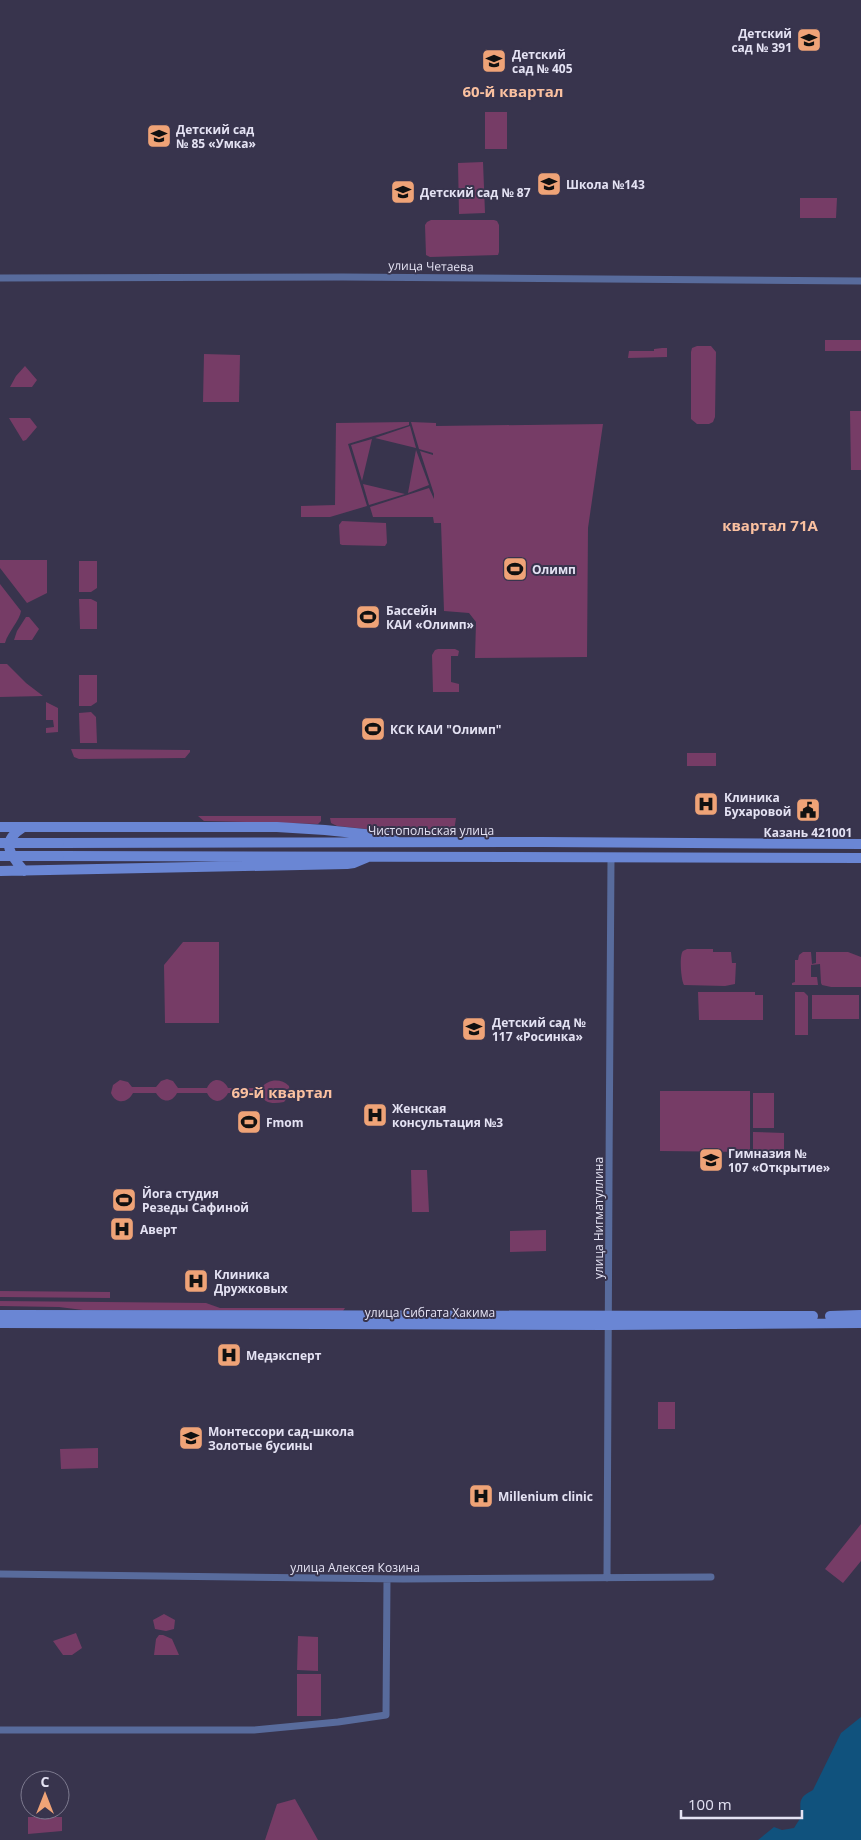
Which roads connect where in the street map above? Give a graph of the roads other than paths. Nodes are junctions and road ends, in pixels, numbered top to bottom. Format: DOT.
graph roads {
  1 [pos="0,278"];
  2 [pos="861,281"];
  3 [pos="0,827"];
  4 [pos="22,828"];
  5 [pos="428,842"];
  6 [pos="0,843"];
  7 [pos="861,844"];
  8 [pos="0,856"];
  9 [pos="369,856"];
  10 [pos="611,858"];
  11 [pos="861,858"];
  12 [pos="0,871"];
  13 [pos="24,871"];
  14 [pos="0,1315"];
  15 [pos="861,1316"];
  16 [pos="609,1320"];
  17 [pos="861,1323"];
  18 [pos="0,1324"];
  19 [pos="0,1574"];
  20 [pos="711,1577"];
  21 [pos="607,1578"];
  22 [pos="386,1579"];
  23 [pos="0,1730"];
  1 -- 2 [label="street, улица Четаева"];
  3 -- 4 [label="main road"];
  4 -- 5 [label="main road"];
  4 -- 13 [label="main road"];
  5 -- 6 [label="main road, Чистопольская улица, bridge"];
  5 -- 7 [label="main road, Чистопольская улица"];
  8 -- 9 [label="main road, bridge"];
  9 -- 10 [label="main road"];
  9 -- 13 [label="main road"];
  10 -- 11 [label="main road"];
  10 -- 16 [label="street, улица Нигматуллина"];
  12 -- 13 [label="main road"];
  14 -- 16 [label="main road, улица Сибгата Хакима"];
  15 -- 16 [label="main road, улица Сибгата Хакима"];
  16 -- 17 [label="main road, улица Сибгата Хакима"];
  16 -- 18 [label="main road, улица Сибгата Хакима"];
  16 -- 21 [label="street, улица Нигматуллина"];
  19 -- 22 [label="street, улица Алексея Козина"];
  20 -- 21 [label="street, улица Алексея Козина"];
  21 -- 22 [label="street, улица Алексея Козина"];
  22 -- 23 [label="street"];
}
